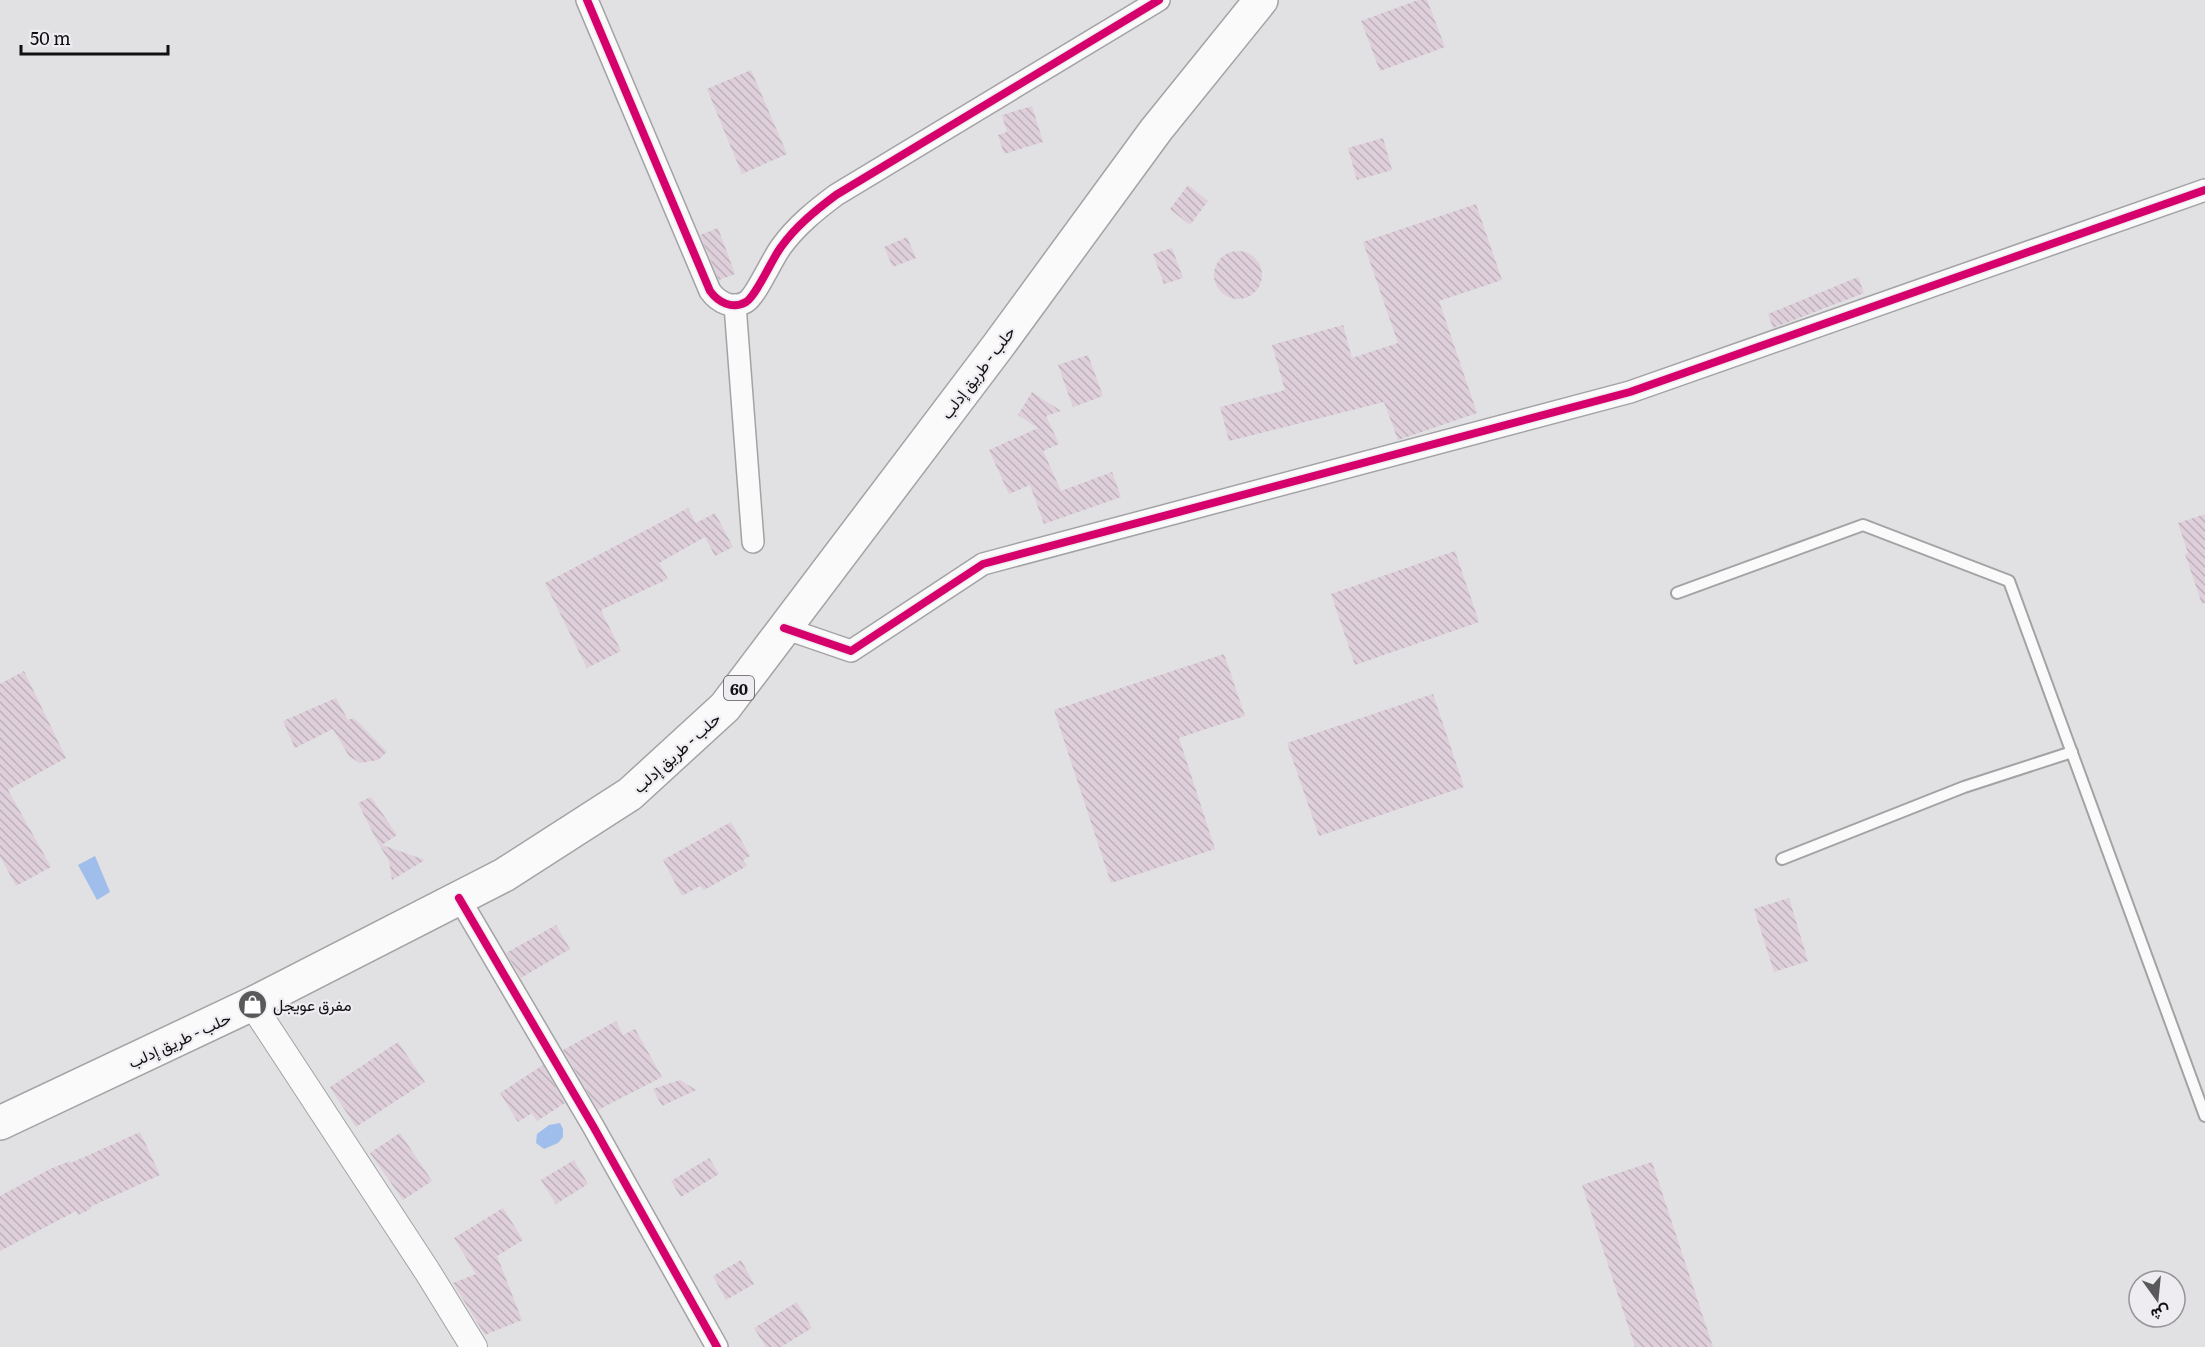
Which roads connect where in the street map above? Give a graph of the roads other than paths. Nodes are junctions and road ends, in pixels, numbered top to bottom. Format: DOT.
graph roads {
  1 [pos="587,0"];
  2 [pos="1159,0"];
  3 [pos="1261,0"];
  4 [pos="2205,190"];
  5 [pos="735,305"];
  6 [pos="753,542"];
  7 [pos="1677,593"];
  8 [pos="784,628"];
  9 [pos="2072,752"];
  10 [pos="1782,859"];
  11 [pos="459,898"];
  12 [pos="252,1004"];
  13 [pos="2205,1116"];
  14 [pos="0,1123"];
  15 [pos="474,1347"];
  16 [pos="717,1347"];
  1 -- 5 [label="street"];
  2 -- 5 [label="street"];
  3 -- 8 [label="highway, حلب - طريق إدلب / 60"];
  4 -- 8 [label="street"];
  5 -- 6 [label="street"];
  7 -- 9 [label="lane"];
  8 -- 11 [label="highway, حلب - طريق إدلب / 60"];
  9 -- 10 [label="lane"];
  9 -- 13 [label="lane"];
  11 -- 12 [label="highway, حلب - طريق إدلب / 60"];
  11 -- 16 [label="street"];
  12 -- 14 [label="highway, حلب - طريق إدلب / 60"];
  12 -- 15 [label="street"];
}
